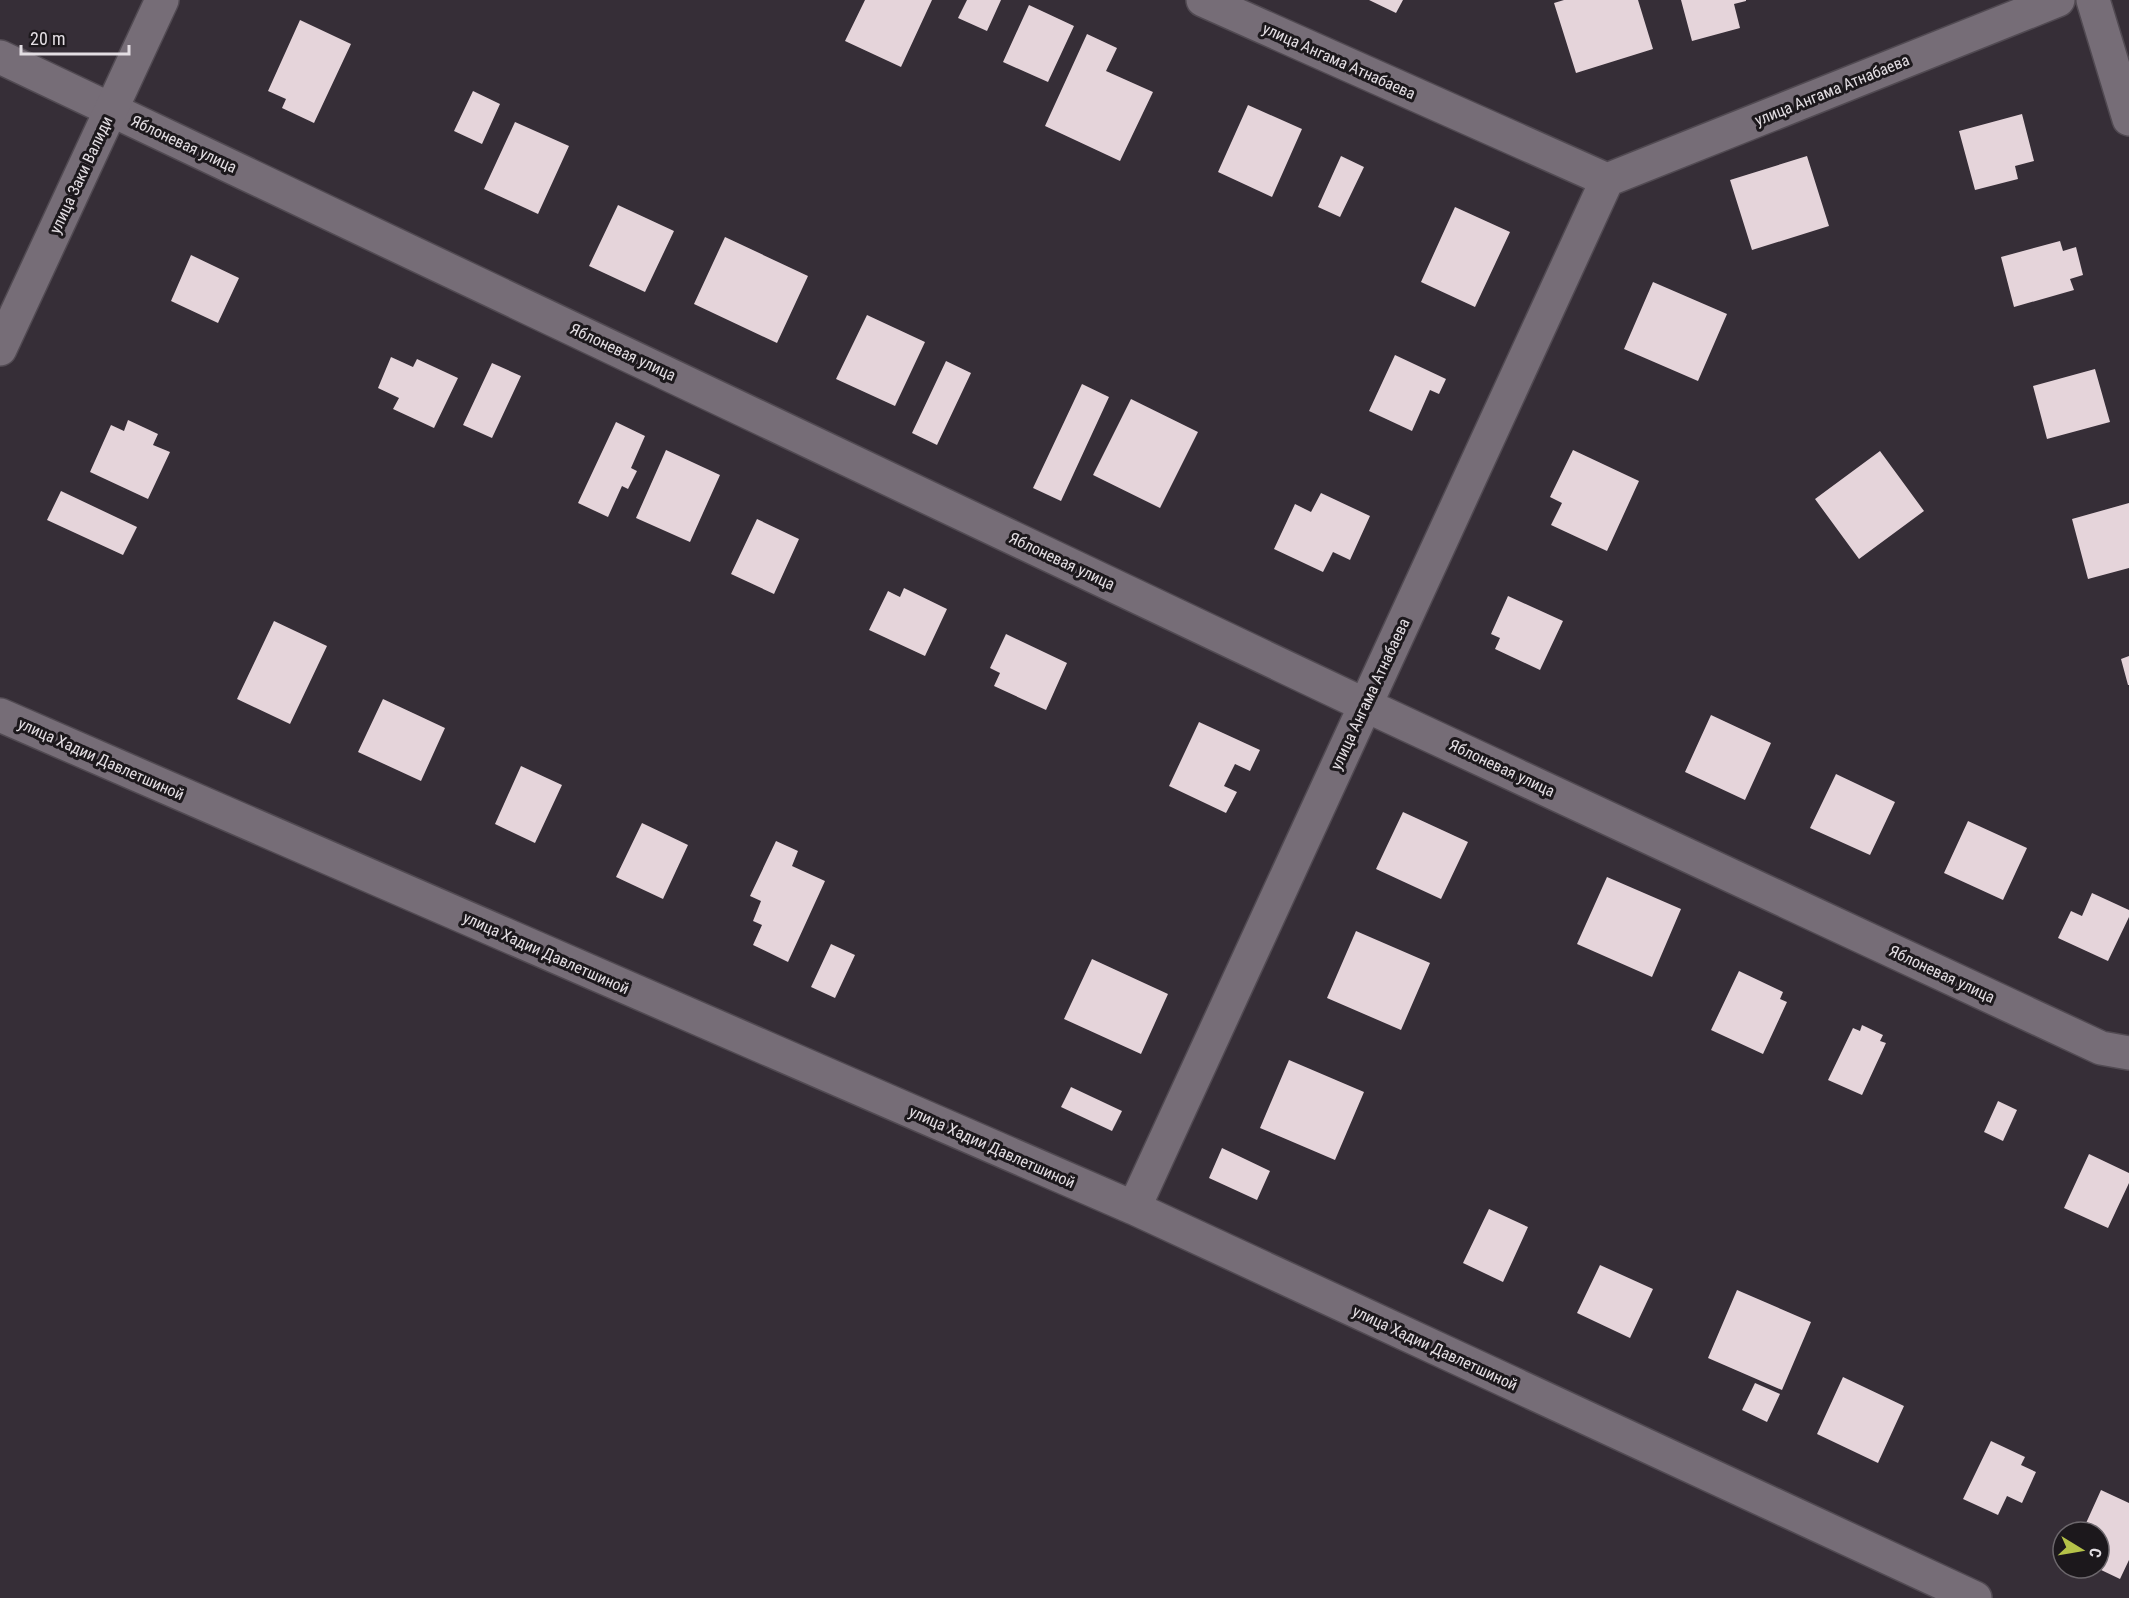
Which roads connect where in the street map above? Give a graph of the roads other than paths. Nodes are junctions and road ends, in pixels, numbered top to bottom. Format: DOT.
graph roads {
  1 [pos="162,0"];
  2 [pos="1203,0"];
  3 [pos="2058,0"];
  4 [pos="2093,0"];
  5 [pos="0,57"];
  6 [pos="112,109"];
  7 [pos="2129,119"];
  8 [pos="1606,180"];
  9 [pos="0,349"];
  10 [pos="1365,705"];
  11 [pos="0,715"];
  12 [pos="2129,1053"];
  13 [pos="1134,1208"];
  14 [pos="1975,1598"];
  1 -- 6 [label="street, улица Заки Валиди"];
  2 -- 8 [label="street, улица Ангама Атнабаева"];
  3 -- 8 [label="street, улица Ангама Атнабаева"];
  4 -- 7 [label="street"];
  5 -- 6 [label="street, Яблоневая улица"];
  6 -- 9 [label="street, улица Заки Валиди"];
  6 -- 10 [label="street, Яблоневая улица"];
  8 -- 10 [label="street, улица Ангама Атнабаева"];
  10 -- 12 [label="street, Яблоневая улица"];
  10 -- 13 [label="street, улица Ангама Атнабаева"];
  11 -- 13 [label="street, улица Хадии Давлетшиной"];
  13 -- 14 [label="street, улица Хадии Давлетшиной"];
}
